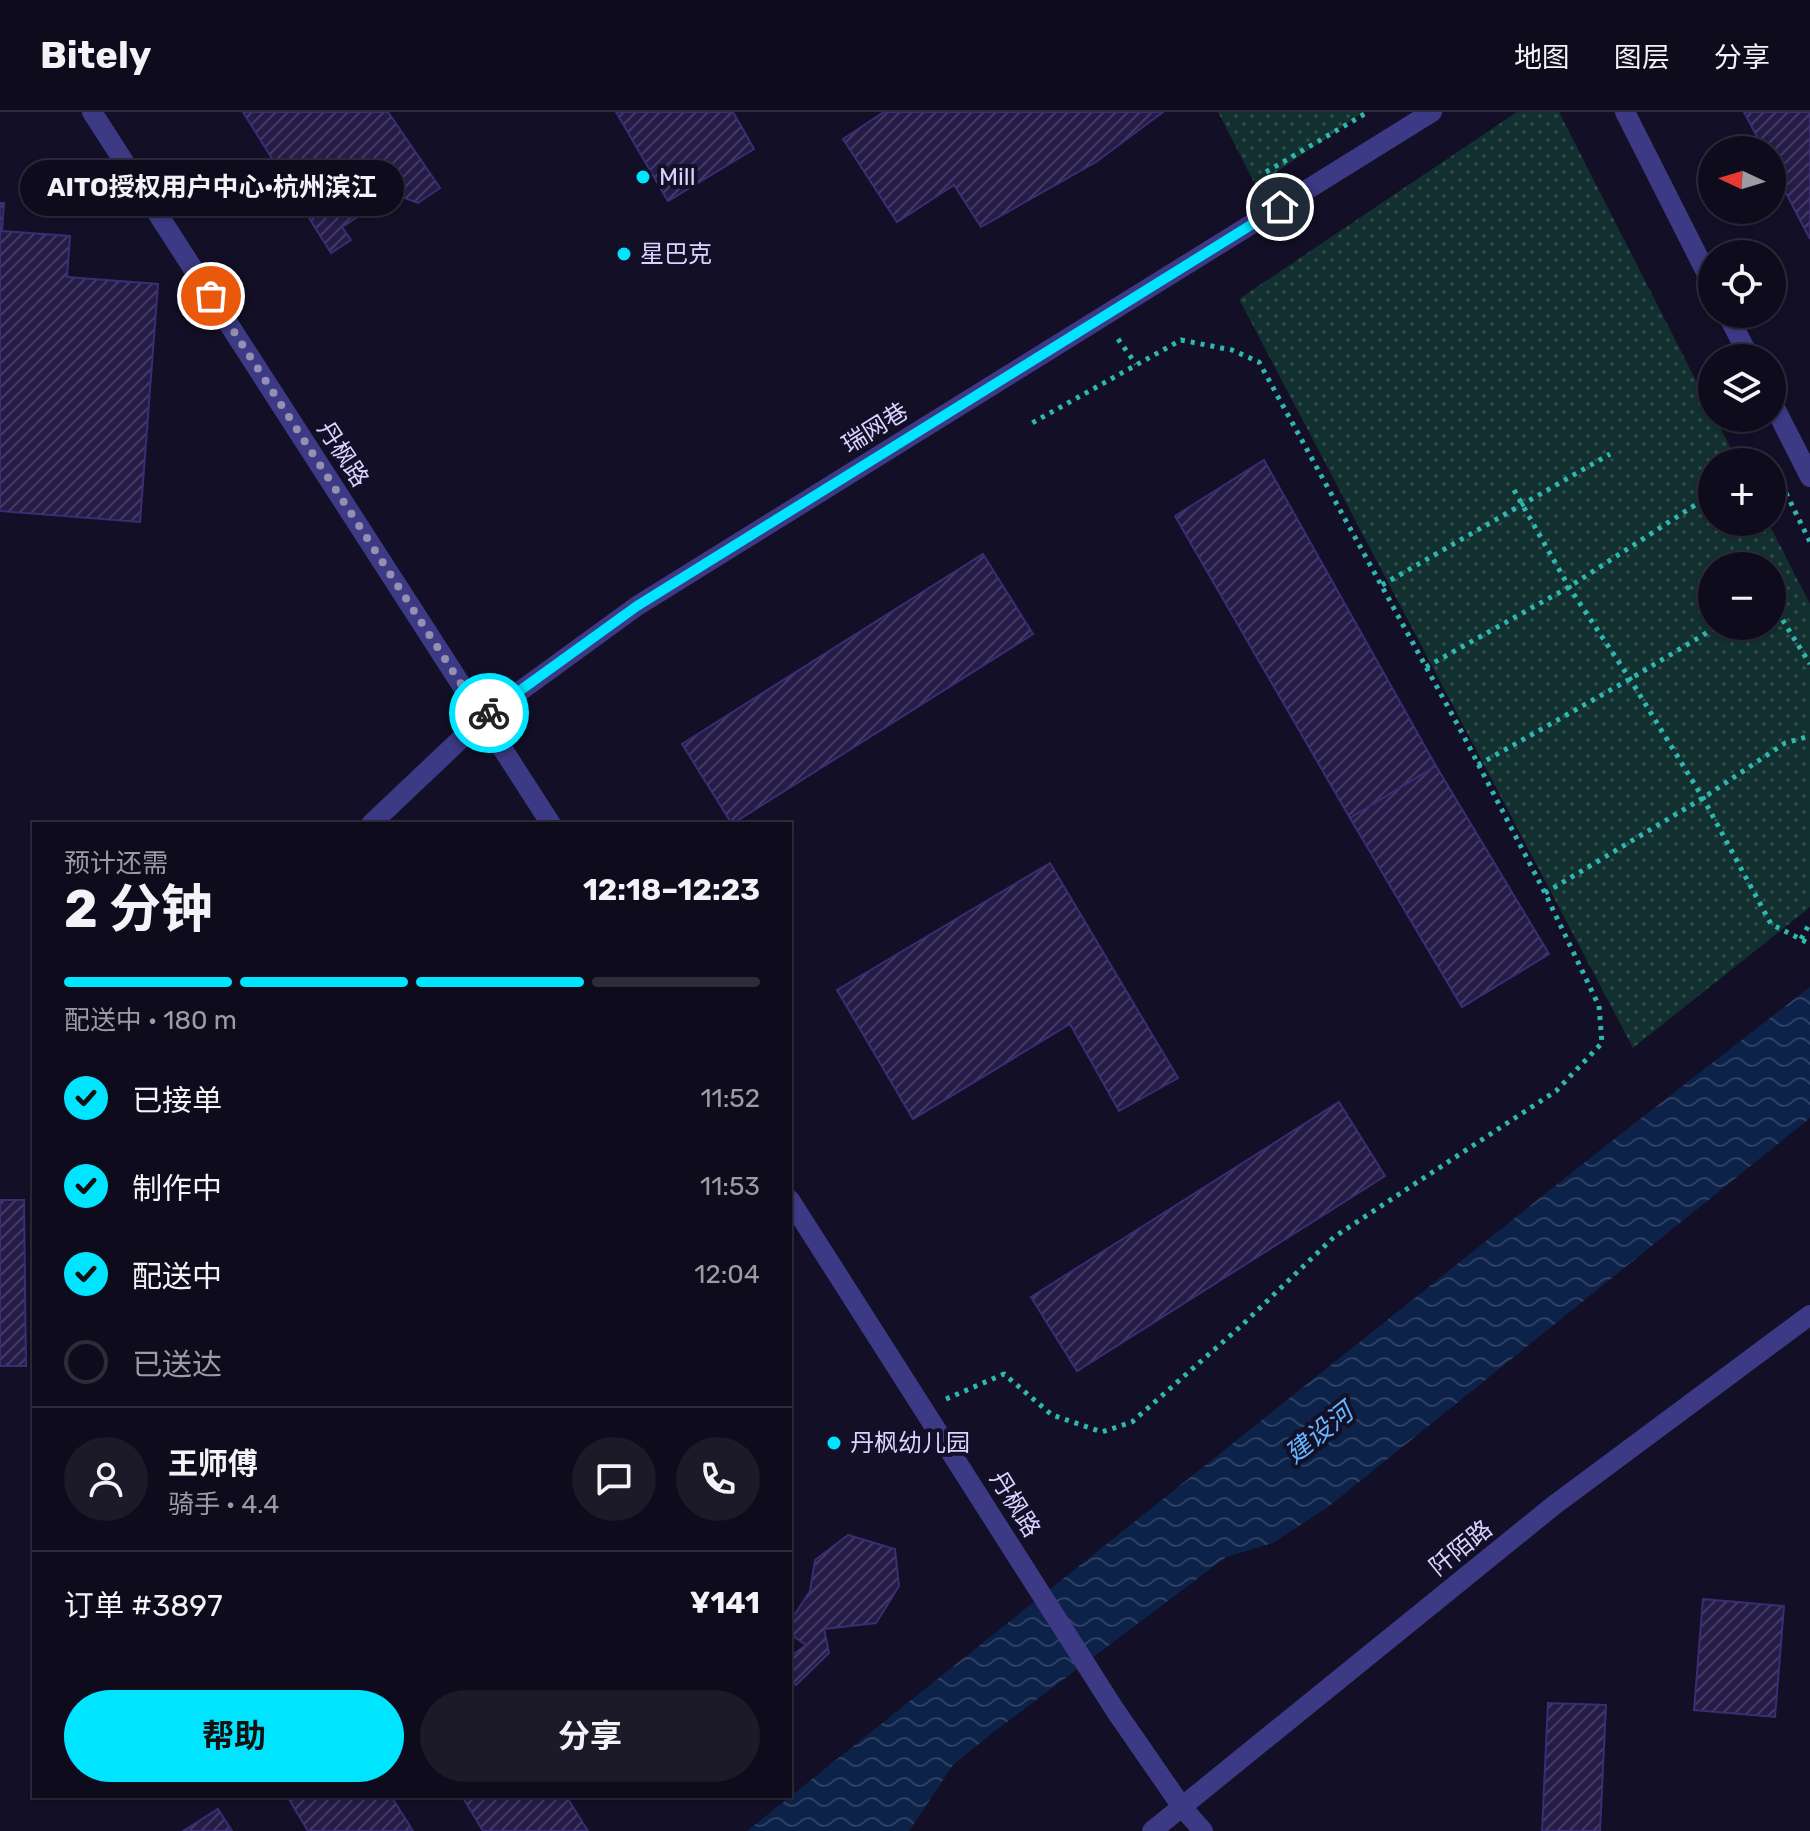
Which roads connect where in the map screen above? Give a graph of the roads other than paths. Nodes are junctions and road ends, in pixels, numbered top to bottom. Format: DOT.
graph roads {
  1 [pos="92,112"];
  2 [pos="1432,112"];
  3 [pos="1625,112"];
  4 [pos="1698,256"];
  5 [pos="1786,430"];
  6 [pos="1810,477"];
  7 [pos="483,718"];
  8 [pos="373,822"];
  9 [pos="550,822"];
  10 [pos="792,1203"];
  11 [pos="1810,1315"];
  12 [pos="1182,1807"];
  13 [pos="1152,1831"];
  14 [pos="1203,1831"];
  1 -- 7 [label="street, 丹枫路"];
  2 -- 7 [label="street, 瑞网巷"];
  3 -- 4 [label="street"];
  5 -- 6 [label="street"];
  7 -- 8 [label="street, 瑞网巷"];
  7 -- 9 [label="street, 丹枫路"];
  10 -- 12 [label="street, 丹枫路"];
  11 -- 12 [label="street, 阡陌路"];
  12 -- 13 [label="street, 阡陌路"];
  12 -- 14 [label="street, 丹枫路"];
}
